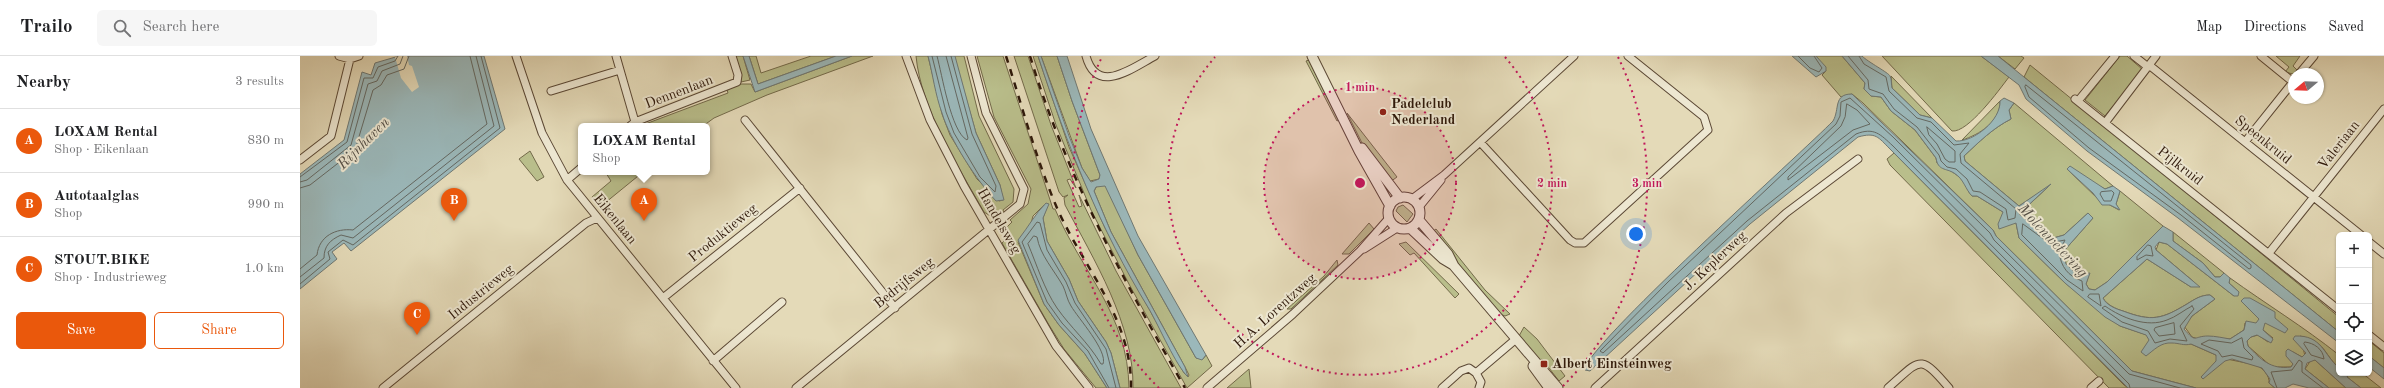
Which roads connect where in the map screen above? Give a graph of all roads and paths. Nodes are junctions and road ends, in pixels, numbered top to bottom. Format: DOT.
graph roads {
  1 [pos="339,56"];
  2 [pos="359,56"];
  3 [pos="516,56"];
  4 [pos="616,56"];
  5 [pos="732,56"];
  6 [pos="906,56"];
  7 [pos="971,56"];
  8 [pos="1086,56"];
  9 [pos="1155,56"];
  10 [pos="1312,56"];
  11 [pos="1574,56"];
  12 [pos="1628,56"];
  13 [pos="2115,56"];
  14 [pos="2134,56"];
  15 [pos="2156,56"];
  16 [pos="2261,56"];
  17 [pos="2314,56"];
  18 [pos="350,59"];
  19 [pos="2149,66"];
  20 [pos="2304,68"];
  21 [pos="620,70"];
  22 [pos="2288,77"];
  23 [pos="2288,87"];
  24 [pos="551,92"];
  25 [pos="2384,109"];
  26 [pos="745,120"];
  27 [pos="632,123"];
  28 [pos="634,123"];
  29 [pos="2105,123"];
  30 [pos="1351,133"];
  31 [pos="1480,142"];
  32 [pos="2245,142"];
  33 [pos="300,160"];
  34 [pos="1858,160"];
  35 [pos="578,171"];
  36 [pos="1444,175"];
  37 [pos="567,180"];
  38 [pos="800,188"];
  39 [pos="1400,198"];
  40 [pos="2314,198"];
  41 [pos="1412,200"];
  42 [pos="1390,206"];
  43 [pos="1419,207"];
  44 [pos="597,218"];
  45 [pos="1389,218"];
  46 [pos="1419,220"];
  47 [pos="1397,228"];
  48 [pos="1410,228"];
  49 [pos="990,230"];
  50 [pos="2357,232"];
  51 [pos="2372,244"];
  52 [pos="1360,251"];
  53 [pos="2270,253"];
  54 [pos="2384,254"];
  55 [pos="1454,266"];
  56 [pos="663,298"];
  57 [pos="782,302"];
  58 [pos="895,308"];
  59 [pos="2336,308"];
  60 [pos="2372,337"];
  61 [pos="1516,340"];
  62 [pos="2384,347"];
  63 [pos="713,361"];
  64 [pos="1476,373"];
  65 [pos="2099,381"];
  66 [pos="383,388"];
  67 [pos="736,388"];
  68 [pos="796,388"];
  69 [pos="1089,388"];
  70 [pos="1207,388"];
  71 [pos="1442,388"];
  72 [pos="1479,388"];
  73 [pos="1549,388"];
  74 [pos="1558,388"];
  75 [pos="1596,388"];
  76 [pos="1888,388"];
  77 [pos="1949,388"];
  78 [pos="2091,388"];
  1 -- 18 [label="street"];
  2 -- 18 [label="street"];
  3 -- 37 [label="street, Eikenlaan"];
  4 -- 21 [label="street"];
  5 -- 28 [label="street, Dennenlaan"];
  6 -- 49 [label="street, Handelsweg"];
  7 -- 49 [label="street, Bedrijfsweg"];
  8 -- 9 [label="street"];
  10 -- 30 [label="street"];
  11 -- 31 [label="street"];
  12 -- 31 [label="street"];
  13 -- 29 [label="street, Pijlkruid"];
  14 -- 19 [label="street, Speenkruid"];
  15 -- 19 [label="street"];
  16 -- 22 [label="street"];
  17 -- 20 [label="street"];
  18 -- 33 [label="street"];
  19 -- 29 [label="street"];
  19 -- 32 [label="street, Speenkruid"];
  21 -- 24 [label="street"];
  21 -- 27 [label="street"];
  23 -- 32 [label="street"];
  25 -- 40 [label="street, Valeriaan"];
  26 -- 38 [label="street"];
  29 -- 53 [label="street, Pijlkruid"];
  30 -- 39 [label="street"];
  30 -- 42 [label="street"];
  31 -- 36 [label="street"];
  32 -- 40 [label="street, Speenkruid"];
  34 -- 75 [label="street, J. Keplerweg"];
  35 -- 37 [label="street"];
  36 -- 41 [label="street"];
  36 -- 43 [label="street"];
  37 -- 44 [label="street, Eikenlaan"];
  38 -- 56 [label="street, Produktieweg"];
  38 -- 58 [label="street"];
  39 -- 41 [label="street"];
  39 -- 42 [label="street"];
  40 -- 50 [label="street, Speenkruid"];
  40 -- 53 [label="street"];
  41 -- 43 [label="street"];
  42 -- 45 [label="street"];
  43 -- 46 [label="street"];
  44 -- 56 [label="street, Eikenlaan"];
  44 -- 66 [label="street, Industrieweg"];
  45 -- 47 [label="street"];
  45 -- 52 [label="street, H.A. Lorentzweg"];
  46 -- 48 [label="street"];
  46 -- 55 [label="street"];
  47 -- 48 [label="street"];
  47 -- 52 [label="street, H.A. Lorentzweg"];
  48 -- 55 [label="street"];
  49 -- 58 [label="street, Bedrijfsweg"];
  49 -- 69 [label="street, Handelsweg"];
  51 -- 54 [label="street"];
  52 -- 70 [label="street, H.A. Lorentzweg"];
  53 -- 59 [label="street, Pijlkruid"];
  55 -- 61 [label="street"];
  56 -- 63 [label="street, Eikenlaan"];
  57 -- 63 [label="street"];
  58 -- 68 [label="street, Bedrijfsweg"];
  60 -- 62 [label="street"];
  61 -- 64 [label="street"];
  61 -- 73 [label="street"];
  61 -- 74 [label="street"];
  63 -- 67 [label="street, Eikenlaan"];
  64 -- 71 [label="street"];
  64 -- 72 [label="street"];
  65 -- 78 [label="street"];
  76 -- 77 [label="street"];
}
